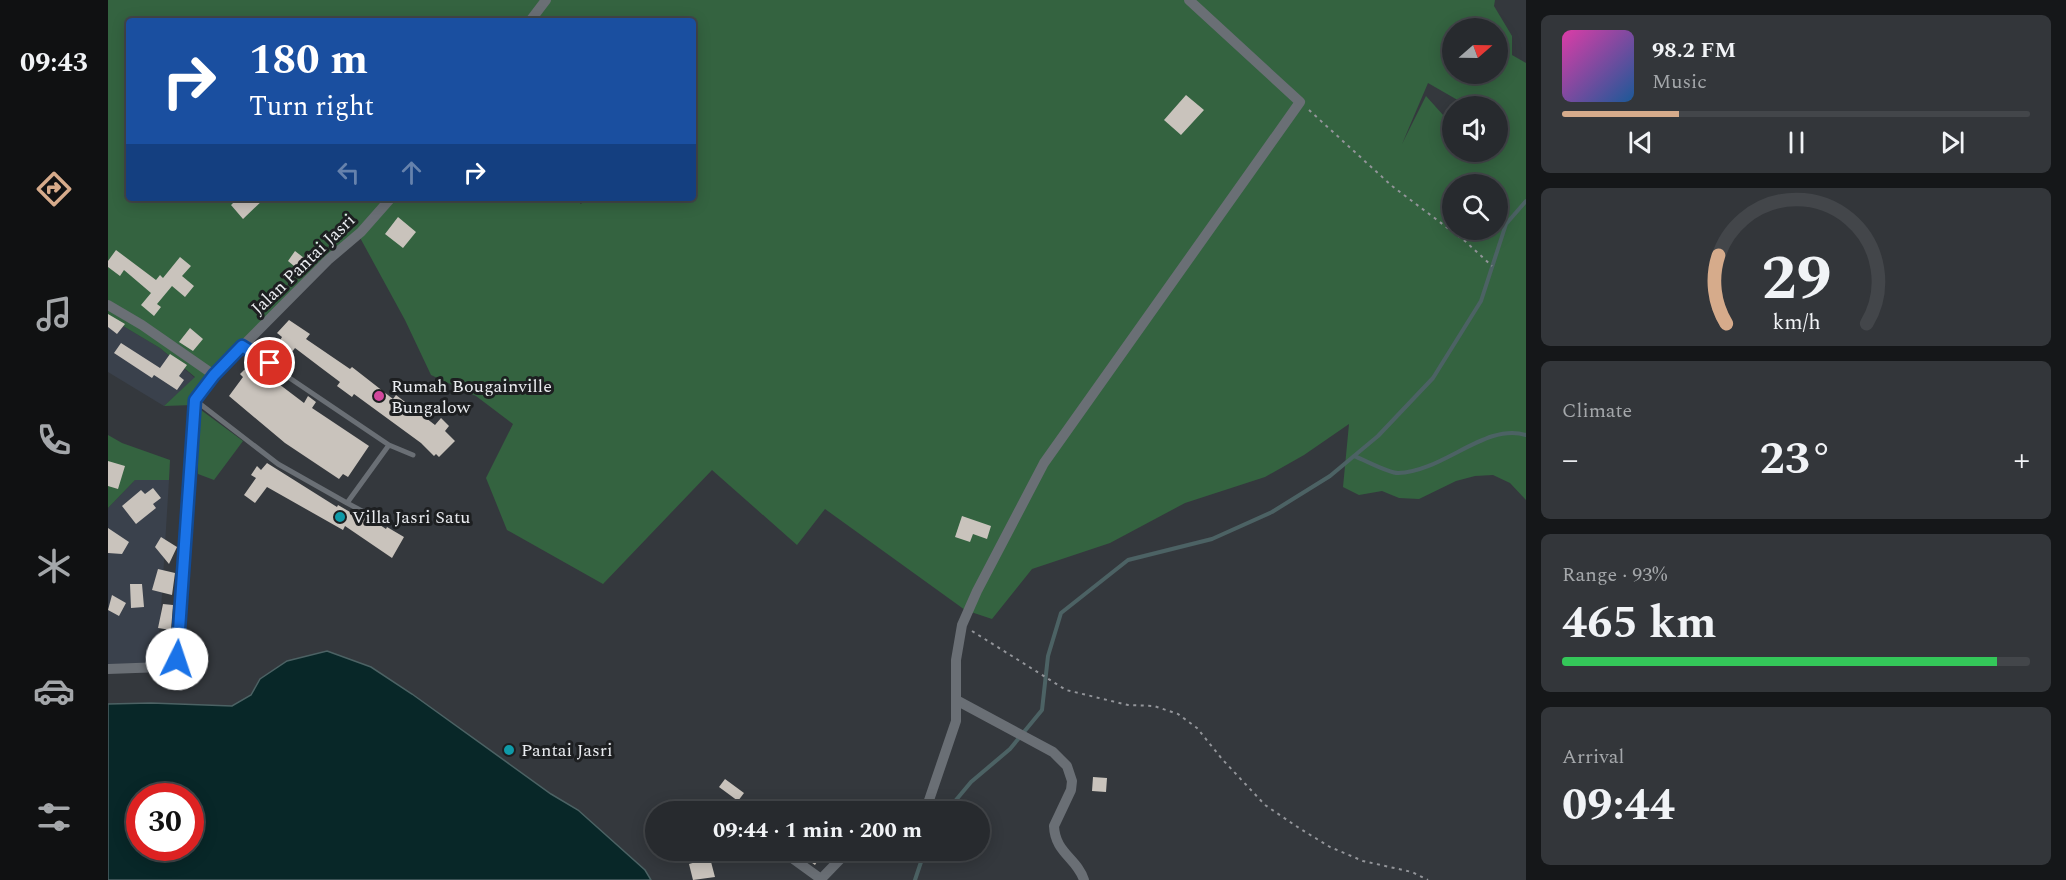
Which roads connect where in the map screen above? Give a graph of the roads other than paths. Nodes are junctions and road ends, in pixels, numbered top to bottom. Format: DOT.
graph roads {
  1 [pos="546,0"];
  2 [pos="1189,0"];
  3 [pos="532,18"];
  4 [pos="388,201"];
  5 [pos="108,305"];
  6 [pos="242,346"];
  7 [pos="214,375"];
  8 [pos="195,400"];
  9 [pos="390,445"];
  10 [pos="413,455"];
  11 [pos="348,502"];
  12 [pos="362,511"];
  13 [pos="108,669"];
  14 [pos="958,702"];
  15 [pos="929,801"];
  16 [pos="797,861"];
  17 [pos="838,861"];
  18 [pos="1084,880"];
  1 -- 3 [label="street"];
  2 -- 14 [label="street"];
  4 -- 6 [label="street, Jalan Pantai Jasri"];
  5 -- 7 [label="street"];
  6 -- 7 [label="street, Jalan Pantai Jasri"];
  6 -- 9 [label="lane"];
  7 -- 8 [label="street, Jalan Pantai Jasri"];
  8 -- 11 [label="lane"];
  8 -- 13 [label="street"];
  9 -- 10 [label="lane"];
  9 -- 11 [label="lane"];
  11 -- 12 [label="lane"];
  14 -- 15 [label="street"];
  14 -- 18 [label="street"];
  16 -- 17 [label="street"];
}
